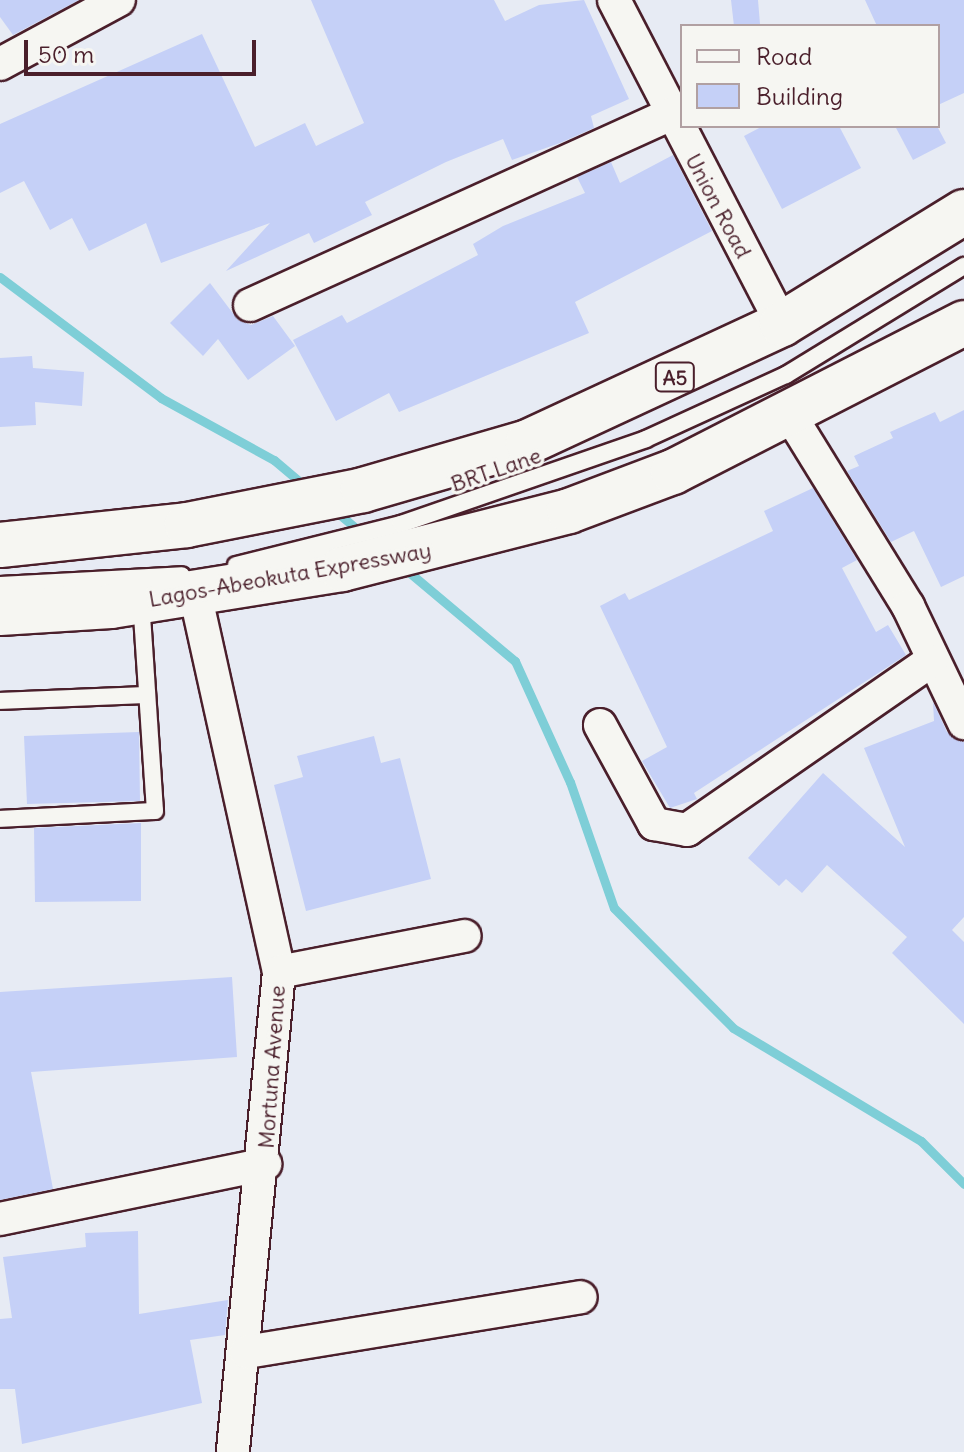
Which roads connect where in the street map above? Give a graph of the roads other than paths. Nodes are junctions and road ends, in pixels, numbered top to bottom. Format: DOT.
graph roads {
  1 [pos="119,0"];
  2 [pos="614,0"];
  3 [pos="85,8"];
  4 [pos="0,64"];
  5 [pos="676,112"];
  6 [pos="684,128"];
  7 [pos="964,212"];
  8 [pos="964,266"];
  9 [pos="250,305"];
  10 [pos="964,323"];
  11 [pos="782,324"];
  12 [pos="790,415"];
  13 [pos="414,538"];
  14 [pos="0,545"];
  15 [pos="330,559"];
  16 [pos="0,585"];
  17 [pos="195,593"];
  18 [pos="141,602"];
  19 [pos="0,613"];
  20 [pos="931,661"];
  21 [pos="144,695"];
  22 [pos="0,701"];
  23 [pos="964,723"];
  24 [pos="600,725"];
  25 [pos="0,819"];
  26 [pos="465,936"];
  27 [pos="279,972"];
  28 [pos="265,1164"];
  29 [pos="0,1219"];
  30 [pos="581,1297"];
  31 [pos="246,1352"];
  32 [pos="233,1452"];
  1 -- 3 [label="street"];
  2 -- 5 [label="street, Union Road"];
  3 -- 4 [label="street"];
  5 -- 9 [label="street"];
  6 -- 11 [label="street, Union Road"];
  7 -- 11 [label="highway, A5"];
  8 -- 13 [label="lane, BRT Lane"];
  10 -- 12 [label="highway, Lagos-Abeokuta Expressway"];
  11 -- 14 [label="highway, A5"];
  12 -- 13 [label="highway, Lagos-Abeokuta Expressway"];
  12 -- 20 [label="street"];
  13 -- 15 [label="highway, Lagos-Abeokuta Expressway"];
  15 -- 16 [label="lane"];
  15 -- 17 [label="highway, Lagos-Abeokuta Expressway"];
  17 -- 18 [label="highway, Lagos-Abeokuta Expressway"];
  17 -- 27 [label="street, Mortuna Avenue"];
  18 -- 19 [label="highway, Lagos-Abeokuta Expressway"];
  18 -- 21 [label="lane"];
  20 -- 23 [label="street"];
  20 -- 24 [label="street"];
  21 -- 22 [label="lane"];
  21 -- 25 [label="lane"];
  26 -- 27 [label="street"];
  27 -- 28 [label="street, Mortuna Avenue"];
  28 -- 29 [label="street"];
  28 -- 31 [label="street, Mortuna Avenue"];
  30 -- 31 [label="street"];
  31 -- 32 [label="street, Mortuna Avenue"];
}
